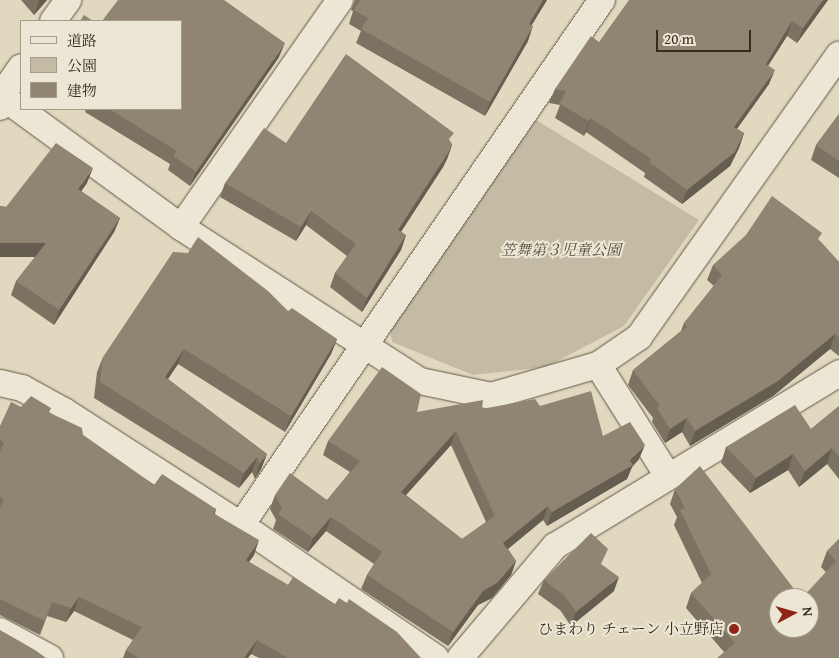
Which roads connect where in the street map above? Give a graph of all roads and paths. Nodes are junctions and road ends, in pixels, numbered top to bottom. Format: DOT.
graph roads {
  1 [pos="68,0"];
  2 [pos="340,0"];
  3 [pos="602,0"];
  4 [pos="54,20"];
  5 [pos="839,55"];
  6 [pos="20,69"];
  7 [pos="0,99"];
  8 [pos="181,227"];
  9 [pos="365,347"];
  10 [pos="598,365"];
  11 [pos="839,373"];
  12 [pos="0,383"];
  13 [pos="668,476"];
  14 [pos="241,525"];
  15 [pos="0,631"];
  16 [pos="50,658"];
  17 [pos="436,658"];
  18 [pos="460,658"];
  1 -- 4 [label="street"];
  2 -- 8 [label="street"];
  3 -- 9 [label="street"];
  5 -- 10 [label="street"];
  6 -- 7 [label="street"];
  7 -- 8 [label="street"];
  8 -- 9 [label="street"];
  9 -- 10 [label="street"];
  9 -- 14 [label="street"];
  10 -- 13 [label="street"];
  11 -- 13 [label="street"];
  12 -- 14 [label="street"];
  13 -- 18 [label="street"];
  14 -- 17 [label="street"];
  15 -- 16 [label="street"];
}
